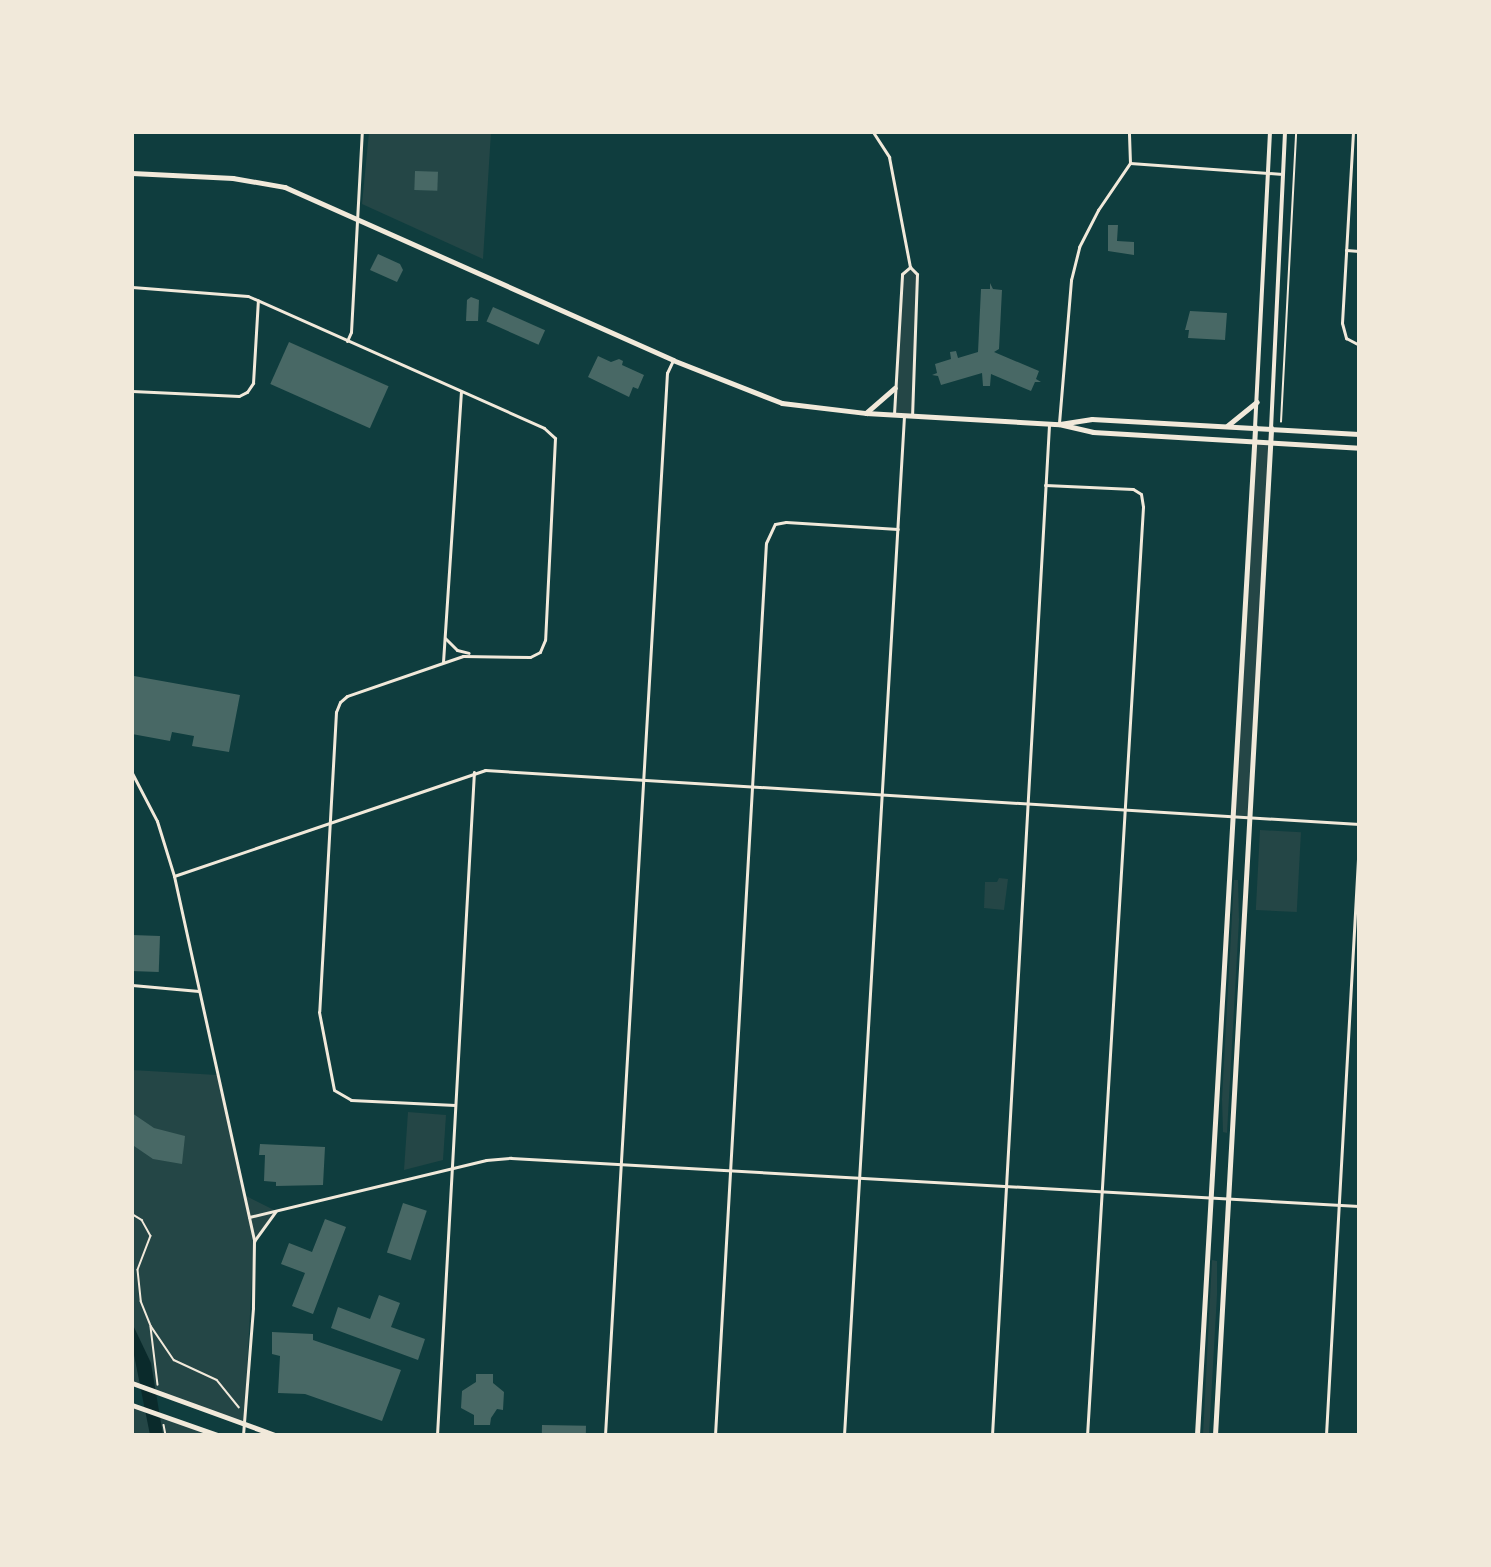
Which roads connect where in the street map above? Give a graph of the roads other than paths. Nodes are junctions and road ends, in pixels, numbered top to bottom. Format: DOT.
graph roads {
  1 [pos="362,132"];
  2 [pos="873,132"];
  3 [pos="1130,132"];
  4 [pos="1270,132"];
  5 [pos="1285,132"];
  6 [pos="1353,132"];
  7 [pos="1130,163"];
  8 [pos="132,173"];
  9 [pos="1268,174"];
  10 [pos="1283,174"];
  11 [pos="357,218"];
  12 [pos="1346,250"];
  13 [pos="1359,250"];
  14 [pos="910,267"];
  15 [pos="132,287"];
  16 [pos="258,300"];
  17 [pos="347,341"];
  18 [pos="1359,345"];
  19 [pos="673,360"];
  20 [pos="896,388"];
  21 [pos="132,391"];
  22 [pos="461,392"];
  23 [pos="1257,402"];
  24 [pos="866,412"];
  25 [pos="894,414"];
  26 [pos="904,414"];
  27 [pos="912,415"];
  28 [pos="1049,423"];
  29 [pos="1059,424"];
  30 [pos="1227,426"];
  31 [pos="1255,428"];
  32 [pos="1271,429"];
  33 [pos="1359,434"];
  34 [pos="1254,442"];
  35 [pos="1271,443"];
  36 [pos="1359,448"];
  37 [pos="1045,485"];
  38 [pos="898,529"];
  39 [pos="444,633"];
  40 [pos="473,654"];
  41 [pos="443,662"];
  42 [pos="474,771"];
  43 [pos="132,773"];
  44 [pos="643,779"];
  45 [pos="751,787"];
  46 [pos="882,794"];
  47 [pos="1027,803"];
  48 [pos="1123,809"];
  49 [pos="1232,816"];
  50 [pos="1250,817"];
  51 [pos="330,821"];
  52 [pos="1359,824"];
  53 [pos="1359,841"];
  54 [pos="174,876"];
  55 [pos="132,985"];
  56 [pos="199,991"];
  57 [pos="456,1105"];
  58 [pos="621,1164"];
  59 [pos="452,1169"];
  60 [pos="730,1170"];
  61 [pos="860,1177"];
  62 [pos="1008,1185"];
  63 [pos="1101,1190"];
  64 [pos="1210,1197"];
  65 [pos="1228,1198"];
  66 [pos="1339,1205"];
  67 [pos="1359,1206"];
  68 [pos="276,1210"];
  69 [pos="249,1217"];
  70 [pos="254,1241"];
  71 [pos="132,1383"];
  72 [pos="132,1405"];
  73 [pos="244,1424"];
  74 [pos="217,1435"];
  75 [pos="243,1435"];
  76 [pos="275,1435"];
  77 [pos="437,1435"];
  78 [pos="605,1435"];
  79 [pos="715,1435"];
  80 [pos="844,1435"];
  81 [pos="992,1435"];
  82 [pos="1087,1435"];
  83 [pos="1197,1435"];
  84 [pos="1215,1435"];
  85 [pos="1326,1435"];
  1 -- 11 [label="street"];
  2 -- 14 [label="street"];
  3 -- 7 [label="street"];
  4 -- 9 [label="street"];
  5 -- 10 [label="street"];
  6 -- 12 [label="street"];
  7 -- 9 [label="street"];
  7 -- 29 [label="street"];
  8 -- 11 [label="main road"];
  9 -- 10 [label="street"];
  9 -- 23 [label="street"];
  10 -- 32 [label="street"];
  11 -- 17 [label="street"];
  11 -- 19 [label="main road"];
  12 -- 13 [label="street"];
  12 -- 18 [label="street"];
  14 -- 20 [label="street"];
  14 -- 27 [label="street"];
  15 -- 16 [label="street"];
  16 -- 17 [label="street"];
  16 -- 21 [label="street"];
  17 -- 22 [label="street"];
  19 -- 24 [label="main road"];
  19 -- 44 [label="street"];
  20 -- 24 [label="main road"];
  20 -- 25 [label="street"];
  22 -- 39 [label="street"];
  22 -- 40 [label="street"];
  23 -- 30 [label="main road"];
  23 -- 31 [label="street"];
  24 -- 25 [label="main road"];
  25 -- 26 [label="main road"];
  26 -- 27 [label="main road"];
  26 -- 38 [label="street"];
  27 -- 28 [label="main road"];
  28 -- 29 [label="main road"];
  28 -- 37 [label="street"];
  29 -- 30 [label="main road"];
  29 -- 34 [label="main road"];
  30 -- 31 [label="main road"];
  31 -- 32 [label="main road"];
  31 -- 34 [label="main road"];
  32 -- 33 [label="main road"];
  32 -- 35 [label="main road"];
  34 -- 35 [label="main road"];
  34 -- 49 [label="main road"];
  35 -- 36 [label="main road"];
  35 -- 50 [label="main road"];
  37 -- 47 [label="street"];
  37 -- 48 [label="street"];
  38 -- 45 [label="street"];
  38 -- 46 [label="street"];
  39 -- 40 [label="street"];
  39 -- 41 [label="street"];
  40 -- 41 [label="street"];
  41 -- 51 [label="street"];
  42 -- 44 [label="street"];
  42 -- 51 [label="street"];
  42 -- 57 [label="street"];
  43 -- 54 [label="street"];
  44 -- 45 [label="street"];
  44 -- 58 [label="street"];
  45 -- 46 [label="street"];
  45 -- 60 [label="street"];
  46 -- 47 [label="street"];
  46 -- 61 [label="street"];
  47 -- 48 [label="street"];
  47 -- 62 [label="street"];
  48 -- 49 [label="street"];
  48 -- 63 [label="street"];
  49 -- 50 [label="street"];
  49 -- 64 [label="main road"];
  50 -- 52 [label="street"];
  50 -- 65 [label="main road"];
  51 -- 54 [label="street"];
  51 -- 57 [label="street"];
  53 -- 66 [label="street"];
  54 -- 56 [label="street"];
  55 -- 56 [label="street"];
  56 -- 69 [label="street"];
  57 -- 59 [label="street"];
  58 -- 59 [label="street"];
  58 -- 60 [label="street"];
  58 -- 78 [label="street"];
  59 -- 68 [label="street"];
  59 -- 77 [label="street"];
  60 -- 61 [label="street"];
  60 -- 79 [label="street"];
  61 -- 62 [label="street"];
  61 -- 80 [label="street"];
  62 -- 63 [label="street"];
  62 -- 81 [label="street"];
  63 -- 64 [label="street"];
  63 -- 82 [label="street"];
  64 -- 65 [label="street"];
  64 -- 83 [label="main road"];
  65 -- 66 [label="street"];
  65 -- 84 [label="main road"];
  66 -- 67 [label="street"];
  66 -- 85 [label="street"];
  68 -- 69 [label="street"];
  68 -- 70 [label="street"];
  69 -- 70 [label="street"];
  70 -- 73 [label="street"];
  71 -- 73 [label="highway"];
  72 -- 74 [label="highway"];
  73 -- 75 [label="street"];
  73 -- 76 [label="highway"];
}
